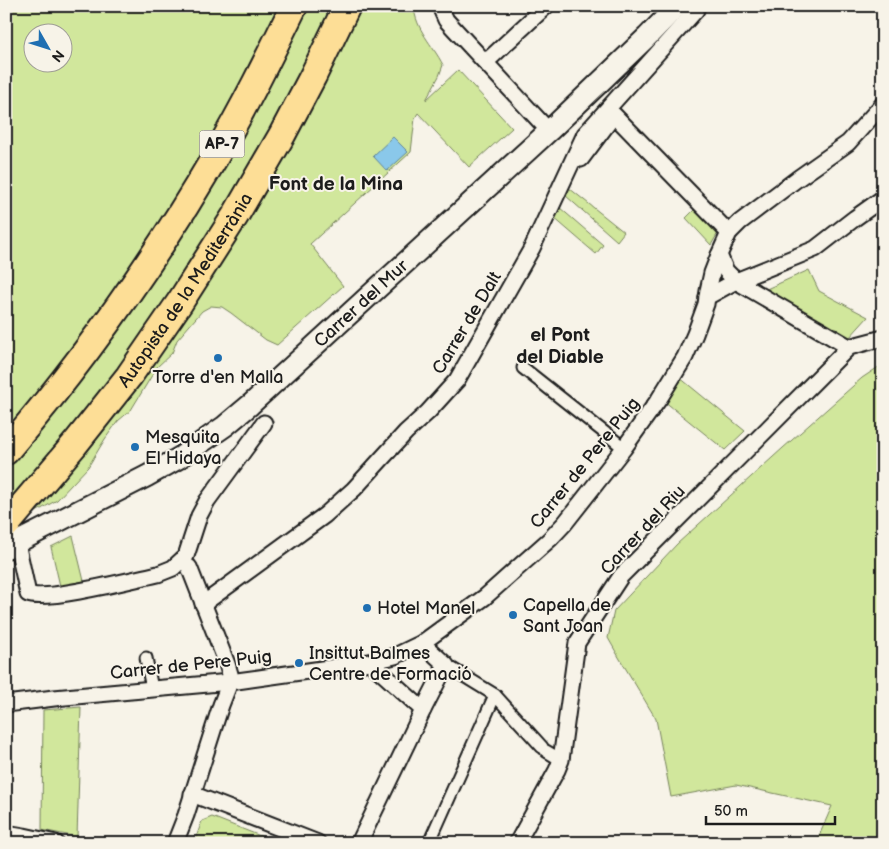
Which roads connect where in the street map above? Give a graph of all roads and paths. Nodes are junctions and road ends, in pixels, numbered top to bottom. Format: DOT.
graph roads {
  1 [pos="294,6"];
  2 [pos="347,6"];
  3 [pos="443,6"];
  4 [pos="546,6"];
  5 [pos="677,6"];
  6 [pos="697,6"];
  7 [pos="486,62"];
  8 [pos="883,104"];
  9 [pos="549,132"];
  10 [pos="563,185"];
  11 [pos="883,198"];
  12 [pos="729,233"];
  13 [pos="719,255"];
  14 [pos="736,281"];
  15 [pos="707,296"];
  16 [pos="883,338"];
  17 [pos="849,347"];
  18 [pos="523,368"];
  19 [pos="264,423"];
  20 [pos="624,448"];
  21 [pos="6,450"];
  22 [pos="10,539"];
  23 [pos="189,567"];
  24 [pos="203,604"];
  25 [pos="422,643"];
  26 [pos="146,658"];
  27 [pos="370,662"];
  28 [pos="446,666"];
  29 [pos="230,682"];
  30 [pos="152,689"];
  31 [pos="496,695"];
  32 [pos="6,704"];
  33 [pos="423,710"];
  34 [pos="561,760"];
  35 [pos="192,794"];
  36 [pos="6,833"];
  37 [pos="56,843"];
  38 [pos="176,843"];
  39 [pos="318,843"];
  40 [pos="359,843"];
  41 [pos="429,843"];
  42 [pos="517,843"];
  1 -- 21 [label="highway, AP-7"];
  2 -- 22 [label="highway, Autopista de la Mediterrània / AP-7"];
  3 -- 7 [label="street"];
  4 -- 7 [label="street"];
  5 -- 9 [label="main road, Carrer del Mur"];
  6 -- 10 [label="street, Carrer de Dalt"];
  7 -- 9 [label="street"];
  8 -- 12 [label="street"];
  9 -- 22 [label="main road, Carrer del Mur"];
  10 -- 12 [label="street"];
  10 -- 24 [label="street, Carrer de Dalt"];
  11 -- 14 [label="street"];
  12 -- 13 [label="street, Carrer de Pere Puig"];
  13 -- 14 [label="street"];
  13 -- 15 [label="street, Carrer de Pere Puig"];
  14 -- 15 [label="street"];
  14 -- 17 [label="street"];
  15 -- 20 [label="street, Carrer de Pere Puig"];
  16 -- 17 [label="street"];
  17 -- 34 [label="street, Carrer del Riu"];
  18 -- 20 [label="street"];
  19 -- 22 [label="street"];
  20 -- 25 [label="street, Carrer de Pere Puig"];
  23 -- 24 [label="street"];
  24 -- 29 [label="street"];
  25 -- 27 [label="street, Carrer de Pere Puig"];
  25 -- 28 [label="street"];
  26 -- 30 [label="street"];
  27 -- 29 [label="street, Carrer de Pere Puig"];
  27 -- 33 [label="street"];
  28 -- 31 [label="street"];
  28 -- 33 [label="street"];
  29 -- 30 [label="street, Carrer de Pere Puig"];
  29 -- 35 [label="street"];
  30 -- 32 [label="street, Carrer de Pere Puig"];
  31 -- 34 [label="street"];
  31 -- 41 [label="street"];
  33 -- 40 [label="street"];
  34 -- 42 [label="street, Carrer del Riu"];
  35 -- 38 [label="street"];
  35 -- 39 [label="street"];
  36 -- 37 [label="street"];
}
